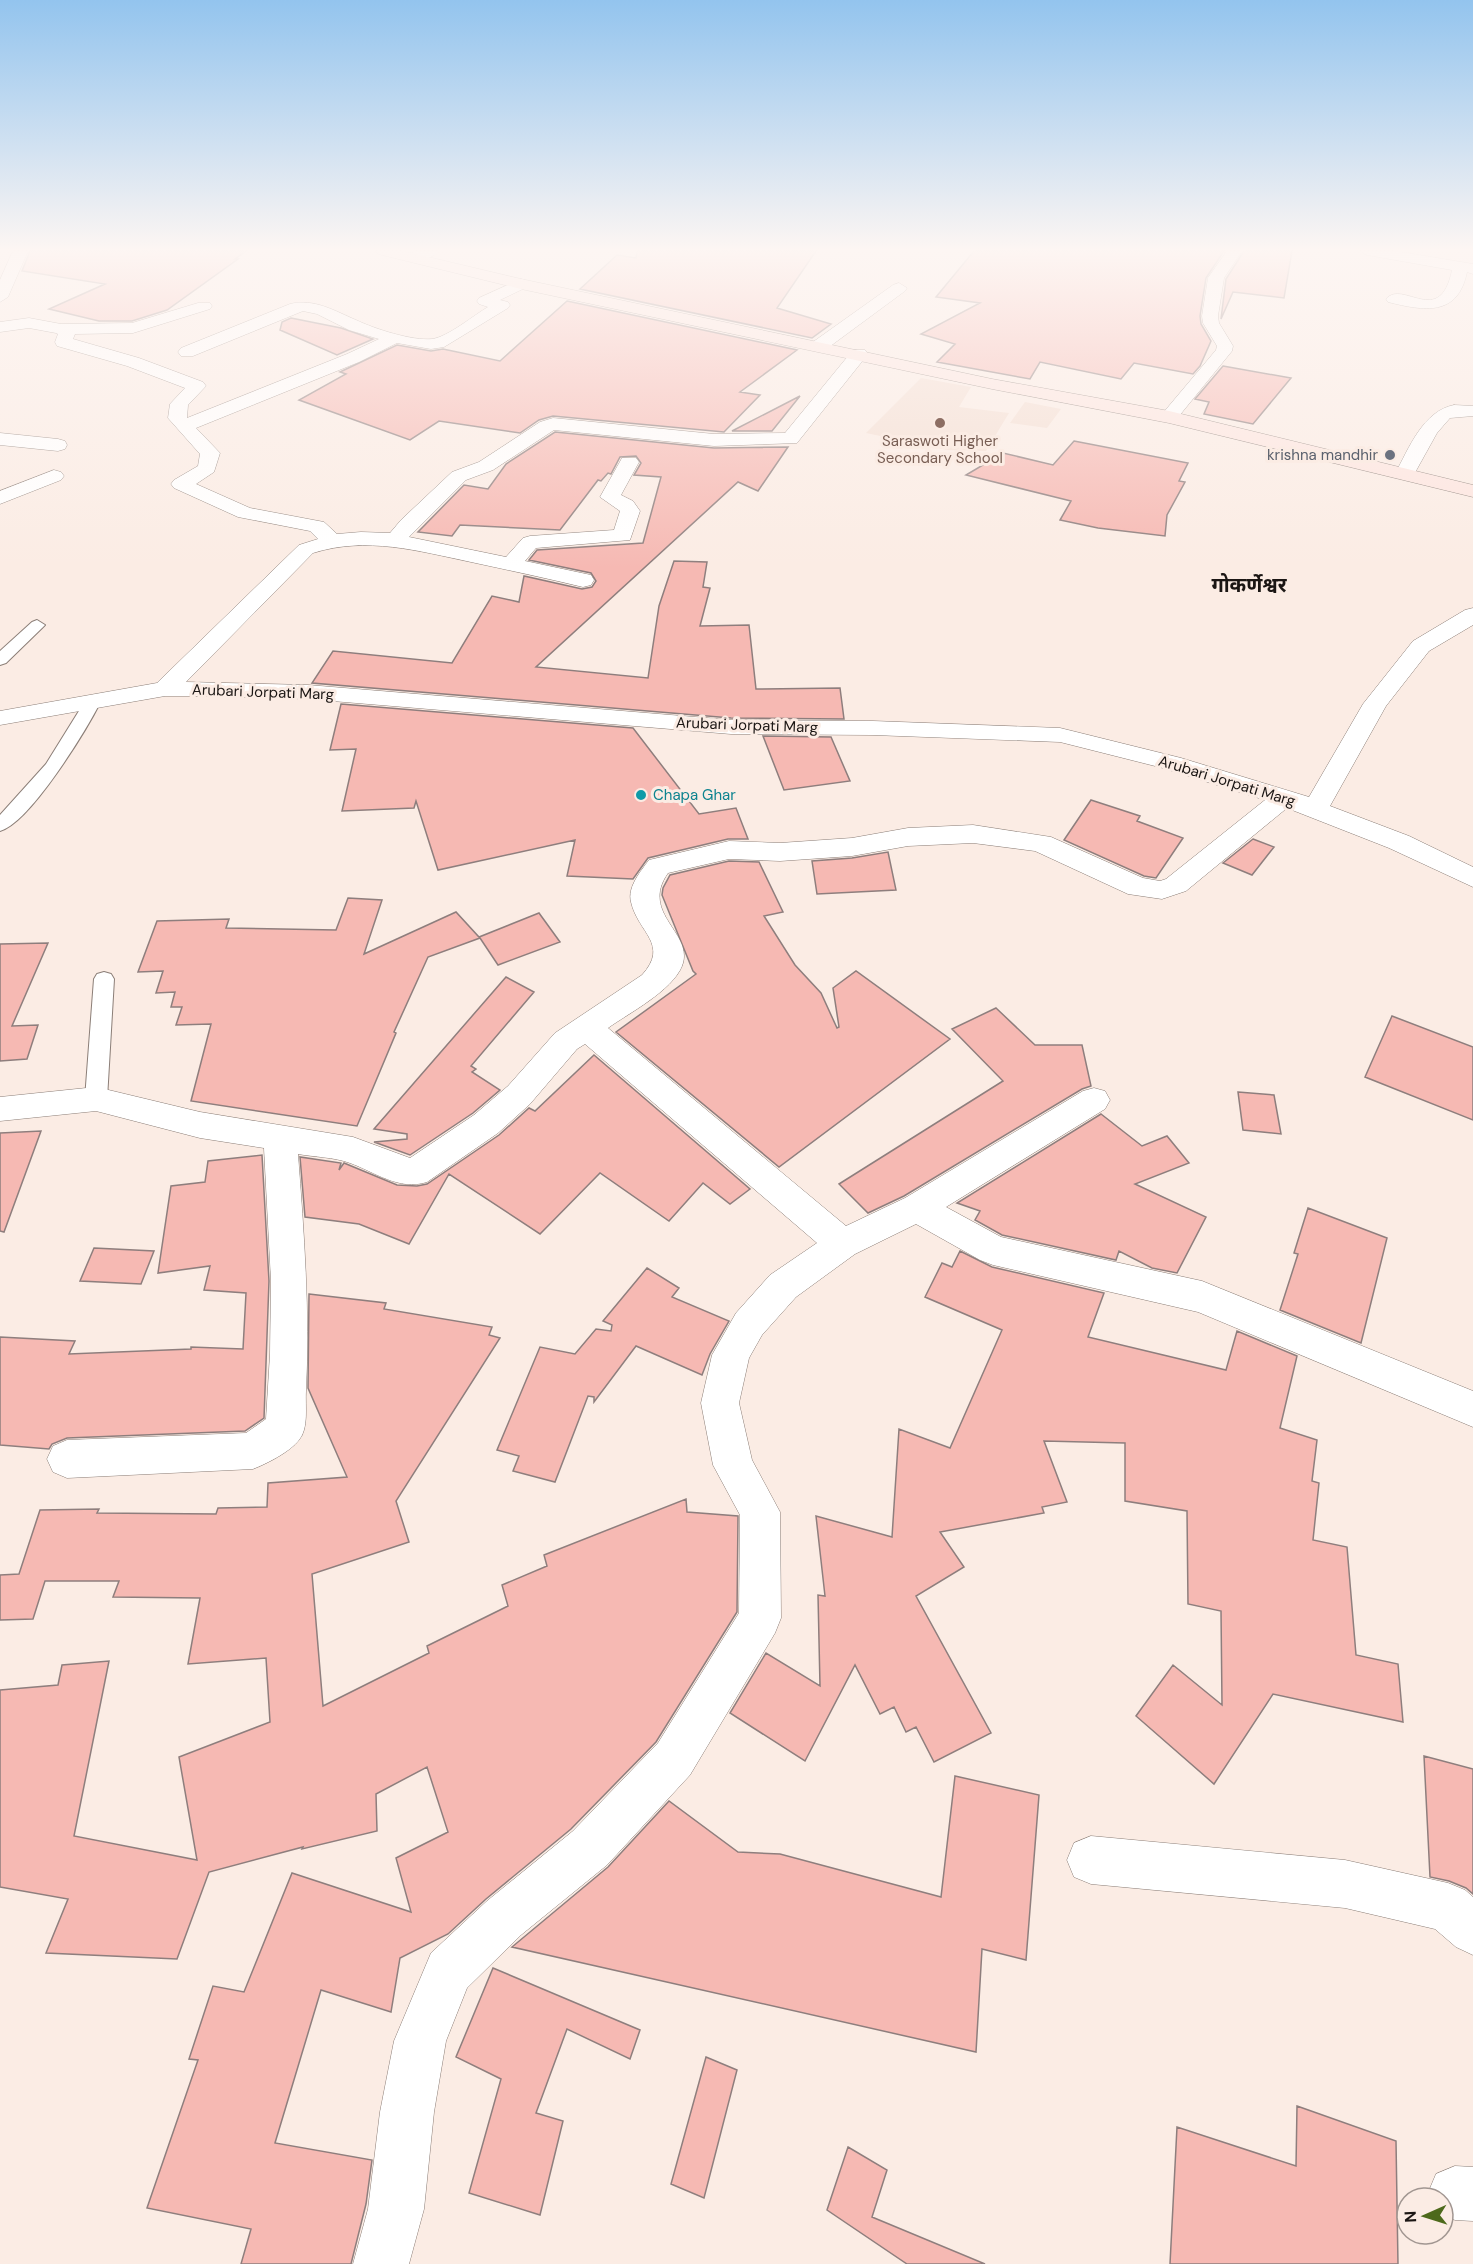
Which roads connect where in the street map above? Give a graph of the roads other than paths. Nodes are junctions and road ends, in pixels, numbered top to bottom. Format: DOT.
graph roads {
  1 [pos="114,357"];
  2 [pos="356,357"];
  3 [pos="857,357"];
  4 [pos="871,357"];
  5 [pos="1219,357"];
  6 [pos="1473,411"];
  7 [pos="1169,417"];
  8 [pos="184,426"];
  9 [pos="0,438"];
  10 [pos="58,445"];
  11 [pos="629,462"];
  12 [pos="1405,474"];
  13 [pos="54,476"];
  14 [pos="1473,491"];
  15 [pos="0,498"];
  16 [pos="331,540"];
  17 [pos="396,540"];
  18 [pos="511,565"];
  19 [pos="583,580"];
  20 [pos="1473,615"];
  21 [pos="37,625"];
  22 [pos="0,660"];
  23 [pos="165,689"];
  24 [pos="93,701"];
  25 [pos="0,718"];
  26 [pos="1284,797"];
  27 [pos="1316,808"];
  28 [pos="0,825"];
  29 [pos="1473,878"];
  30 [pos="104,979"];
  31 [pos="586,1027"];
  32 [pos="96,1099"];
  33 [pos="1094,1100"];
  34 [pos="0,1110"];
  35 [pos="280,1138"];
  36 [pos="916,1208"];
  37 [pos="843,1244"];
  38 [pos="1473,1409"];
  39 [pos="67,1459"];
  40 [pos="1091,1860"];
  41 [pos="1473,1930"];
  42 [pos="381,2264"];
  1 -- 8 [label="street"];
  2 -- 8 [label="street"];
  3 -- 17 [label="street"];
  4 -- 7 [label="main road"];
  5 -- 7 [label="street"];
  6 -- 12 [label="street"];
  7 -- 12 [label="main road"];
  8 -- 16 [label="street"];
  9 -- 10 [label="street"];
  11 -- 18 [label="street"];
  12 -- 14 [label="main road"];
  13 -- 15 [label="street"];
  16 -- 17 [label="street"];
  16 -- 23 [label="street"];
  17 -- 18 [label="street"];
  18 -- 19 [label="street"];
  20 -- 27 [label="street"];
  21 -- 22 [label="lane"];
  23 -- 24 [label="street, Arubari Jorpati Marg"];
  23 -- 26 [label="street, Arubari Jorpati Marg"];
  24 -- 25 [label="street, Arubari Jorpati Marg"];
  24 -- 28 [label="lane"];
  26 -- 27 [label="street, Arubari Jorpati Marg"];
  26 -- 31 [label="street"];
  27 -- 29 [label="street, Arubari Jorpati Marg"];
  30 -- 32 [label="lane"];
  31 -- 35 [label="street"];
  31 -- 37 [label="street"];
  32 -- 34 [label="street"];
  32 -- 35 [label="street"];
  33 -- 36 [label="street"];
  35 -- 39 [label="street"];
  36 -- 37 [label="street"];
  36 -- 38 [label="street"];
  37 -- 42 [label="street"];
  40 -- 41 [label="street"];
}
